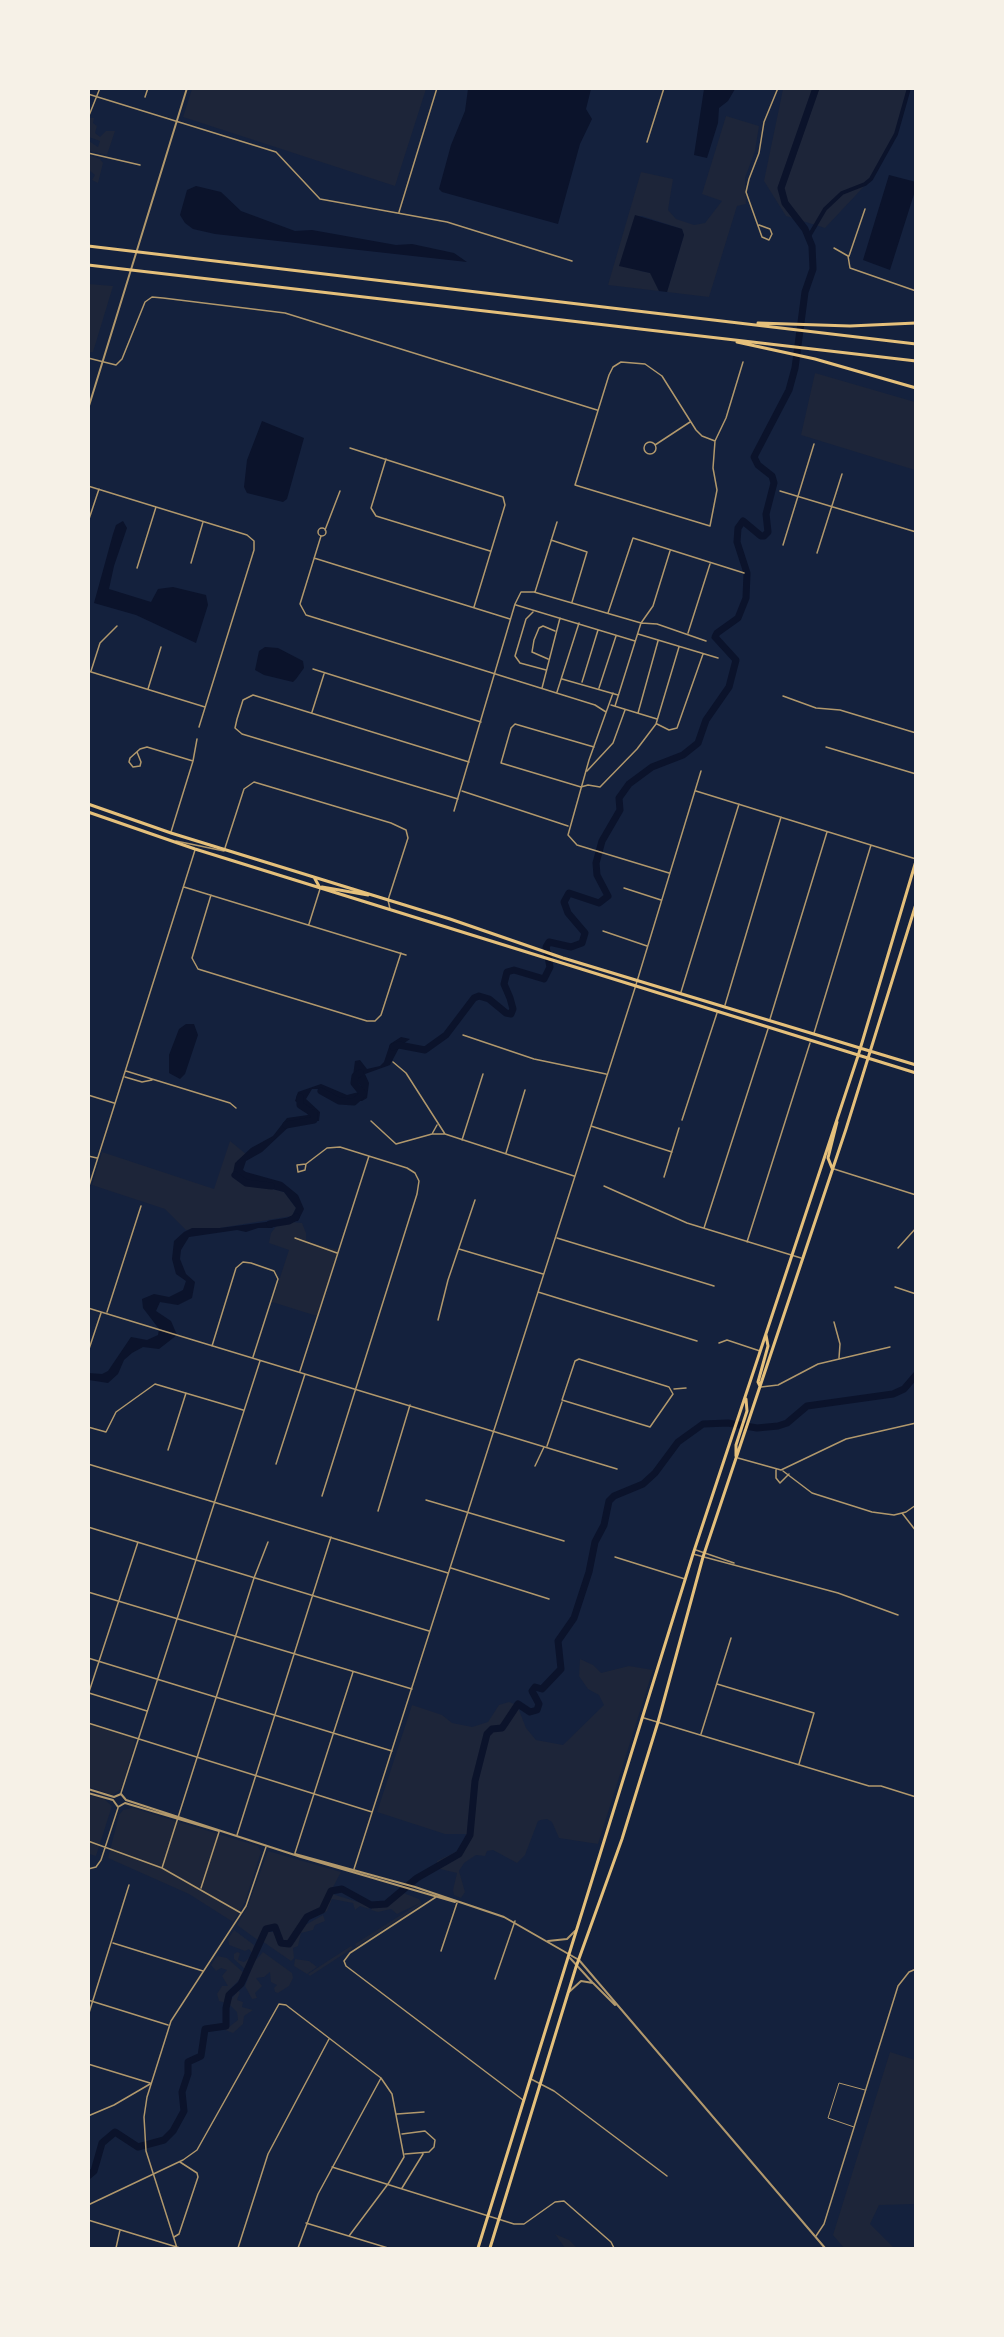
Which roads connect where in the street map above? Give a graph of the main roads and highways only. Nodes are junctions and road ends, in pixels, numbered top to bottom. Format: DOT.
graph roads {
  1 [pos="88,246"];
  2 [pos="88,265"];
  3 [pos="915,323"];
  4 [pos="766,325"];
  5 [pos="723,339"];
  6 [pos="915,344"];
  7 [pos="915,361"];
  8 [pos="915,388"];
  9 [pos="88,804"];
  10 [pos="88,812"];
  11 [pos="915,860"];
  12 [pos="314,877"];
  13 [pos="320,888"];
  14 [pos="373,895"];
  15 [pos="915,904"];
  16 [pos="860,1048"];
  17 [pos="870,1051"];
  18 [pos="858,1056"];
  19 [pos="868,1059"];
  20 [pos="915,1065"];
  21 [pos="915,1073"];
  22 [pos="837,1118"];
  23 [pos="832,1168"];
  24 [pos="766,1333"];
  25 [pos="760,1388"];
  26 [pos="746,1398"];
  27 [pos="737,1458"];
  28 [pos="478,2248"];
  29 [pos="490,2248"];
  1 -- 4 [label="main road"];
  2 -- 5 [label="main road"];
  3 -- 4 [label="main road"];
  4 -- 6 [label="main road"];
  5 -- 7 [label="main road"];
  5 -- 8 [label="main road"];
  9 -- 12 [label="main road"];
  10 -- 13 [label="main road"];
  11 -- 16 [label="main road"];
  12 -- 13 [label="main road"];
  12 -- 14 [label="main road"];
  13 -- 14 [label="main road"];
  13 -- 18 [label="main road"];
  14 -- 16 [label="main road"];
  15 -- 17 [label="main road"];
  16 -- 17 [label="main road"];
  16 -- 18 [label="main road"];
  17 -- 19 [label="main road"];
  17 -- 20 [label="main road"];
  18 -- 19 [label="main road"];
  18 -- 22 [label="main road"];
  19 -- 21 [label="main road"];
  19 -- 23 [label="main road"];
  22 -- 23 [label="main road"];
  22 -- 24 [label="main road"];
  23 -- 25 [label="main road"];
  24 -- 25 [label="main road"];
  24 -- 26 [label="main road"];
  25 -- 27 [label="main road"];
  26 -- 27 [label="main road"];
  26 -- 28 [label="main road"];
  27 -- 29 [label="main road"];
}
